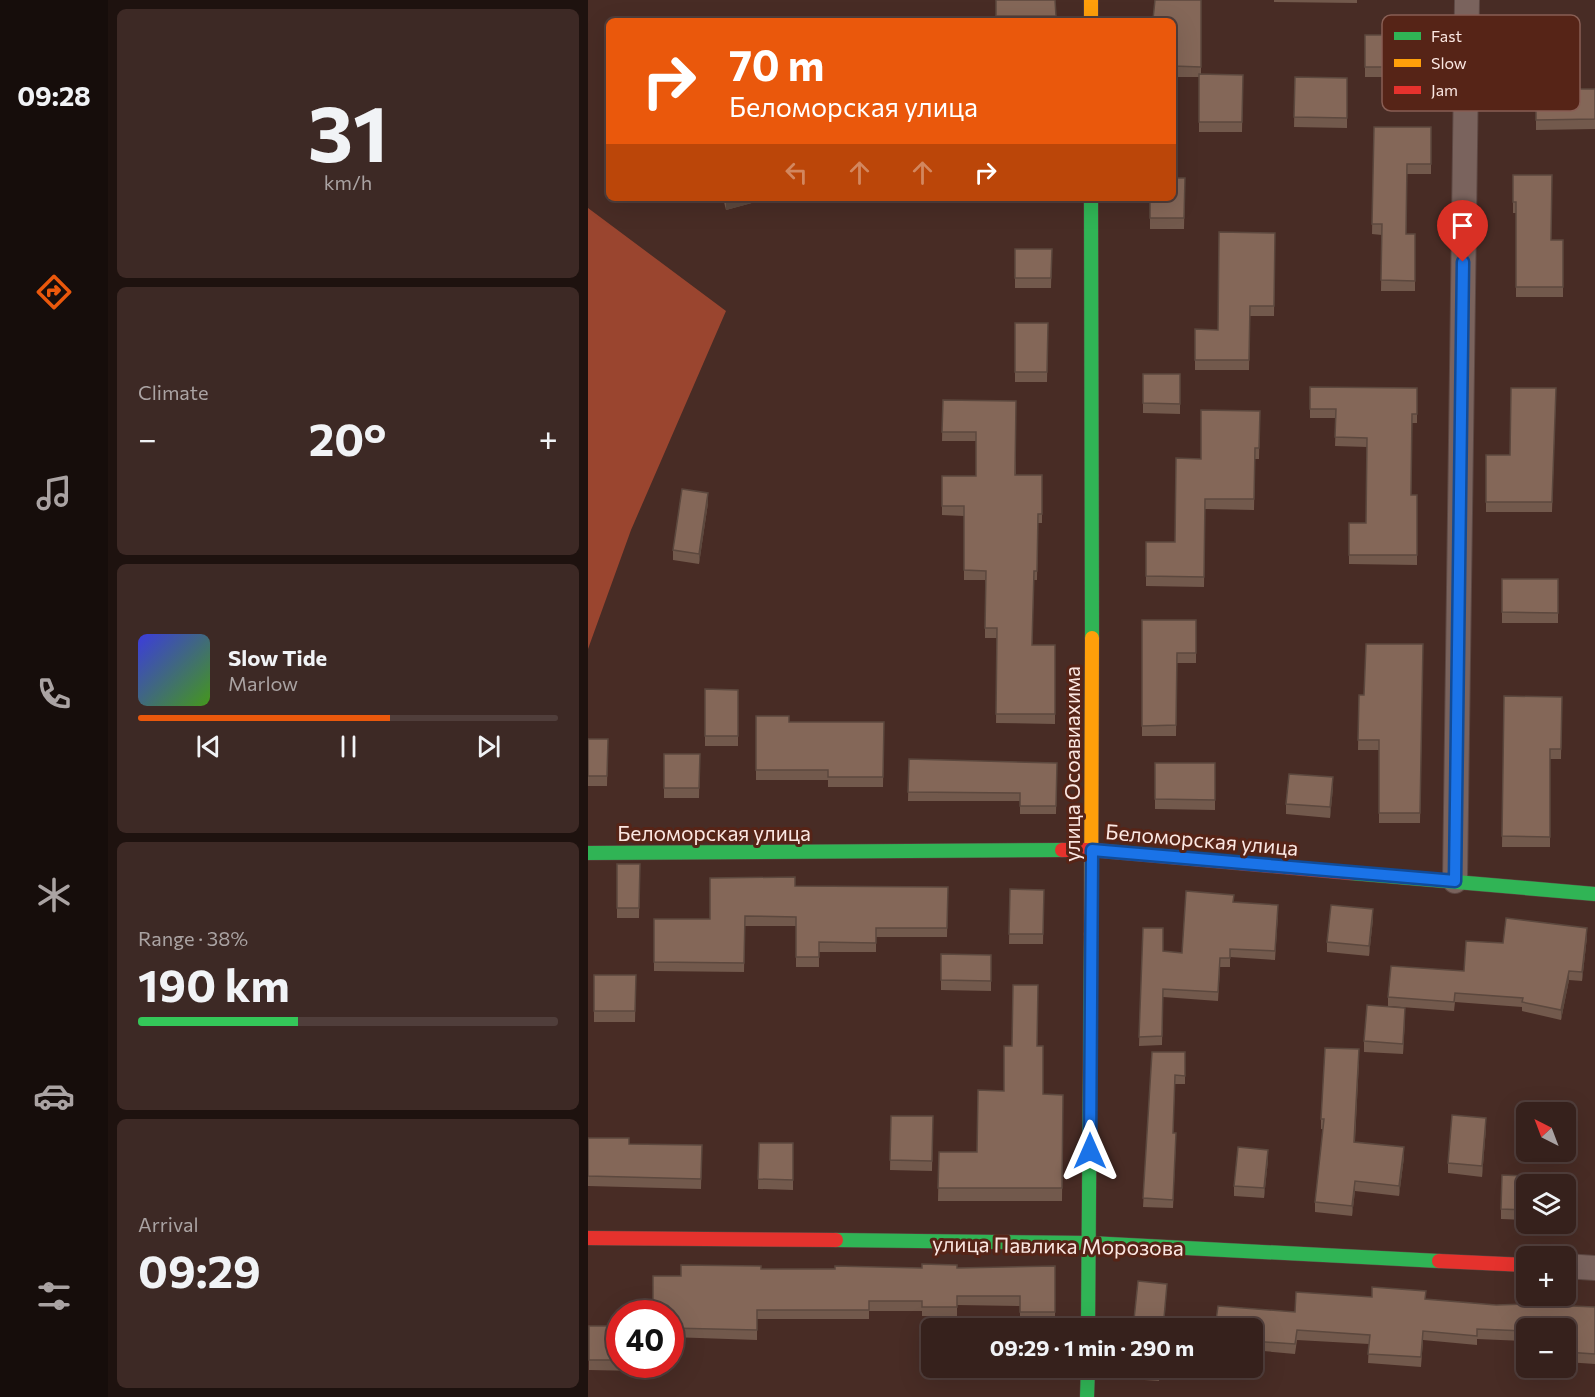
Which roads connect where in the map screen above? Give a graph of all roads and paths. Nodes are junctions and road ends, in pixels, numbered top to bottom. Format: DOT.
graph roads {
  1 [pos="1091,0"];
  2 [pos="1467,0"];
  3 [pos="1467,15"];
  4 [pos="1091,18"];
  5 [pos="1465,111"];
  6 [pos="1091,201"];
  7 [pos="1092,850"];
  8 [pos="588,854"];
  9 [pos="1455,881"];
  10 [pos="1595,894"];
  11 [pos="588,1238"];
  12 [pos="1090,1243"];
  13 [pos="1516,1263"];
  14 [pos="1576,1267"];
  15 [pos="1595,1268"];
  16 [pos="1088,1318"];
  17 [pos="1088,1378"];
  18 [pos="1087,1397"];
  1 -- 4 [label="street"];
  2 -- 3 [label="street"];
  5 -- 9 [label="street"];
  6 -- 7 [label="street, улица Осоавиахима"];
  7 -- 8 [label="street, Беломорская улица"];
  7 -- 9 [label="street, Беломорская улица"];
  7 -- 12 [label="street, улица Осоавиахима"];
  9 -- 10 [label="street, Беломорская улица"];
  11 -- 12 [label="street, улица Павлика Морозова"];
  12 -- 13 [label="street, улица Павлика Морозова"];
  12 -- 16 [label="street, улица Осоавиахима"];
  14 -- 15 [label="street"];
  17 -- 18 [label="street"];
}
